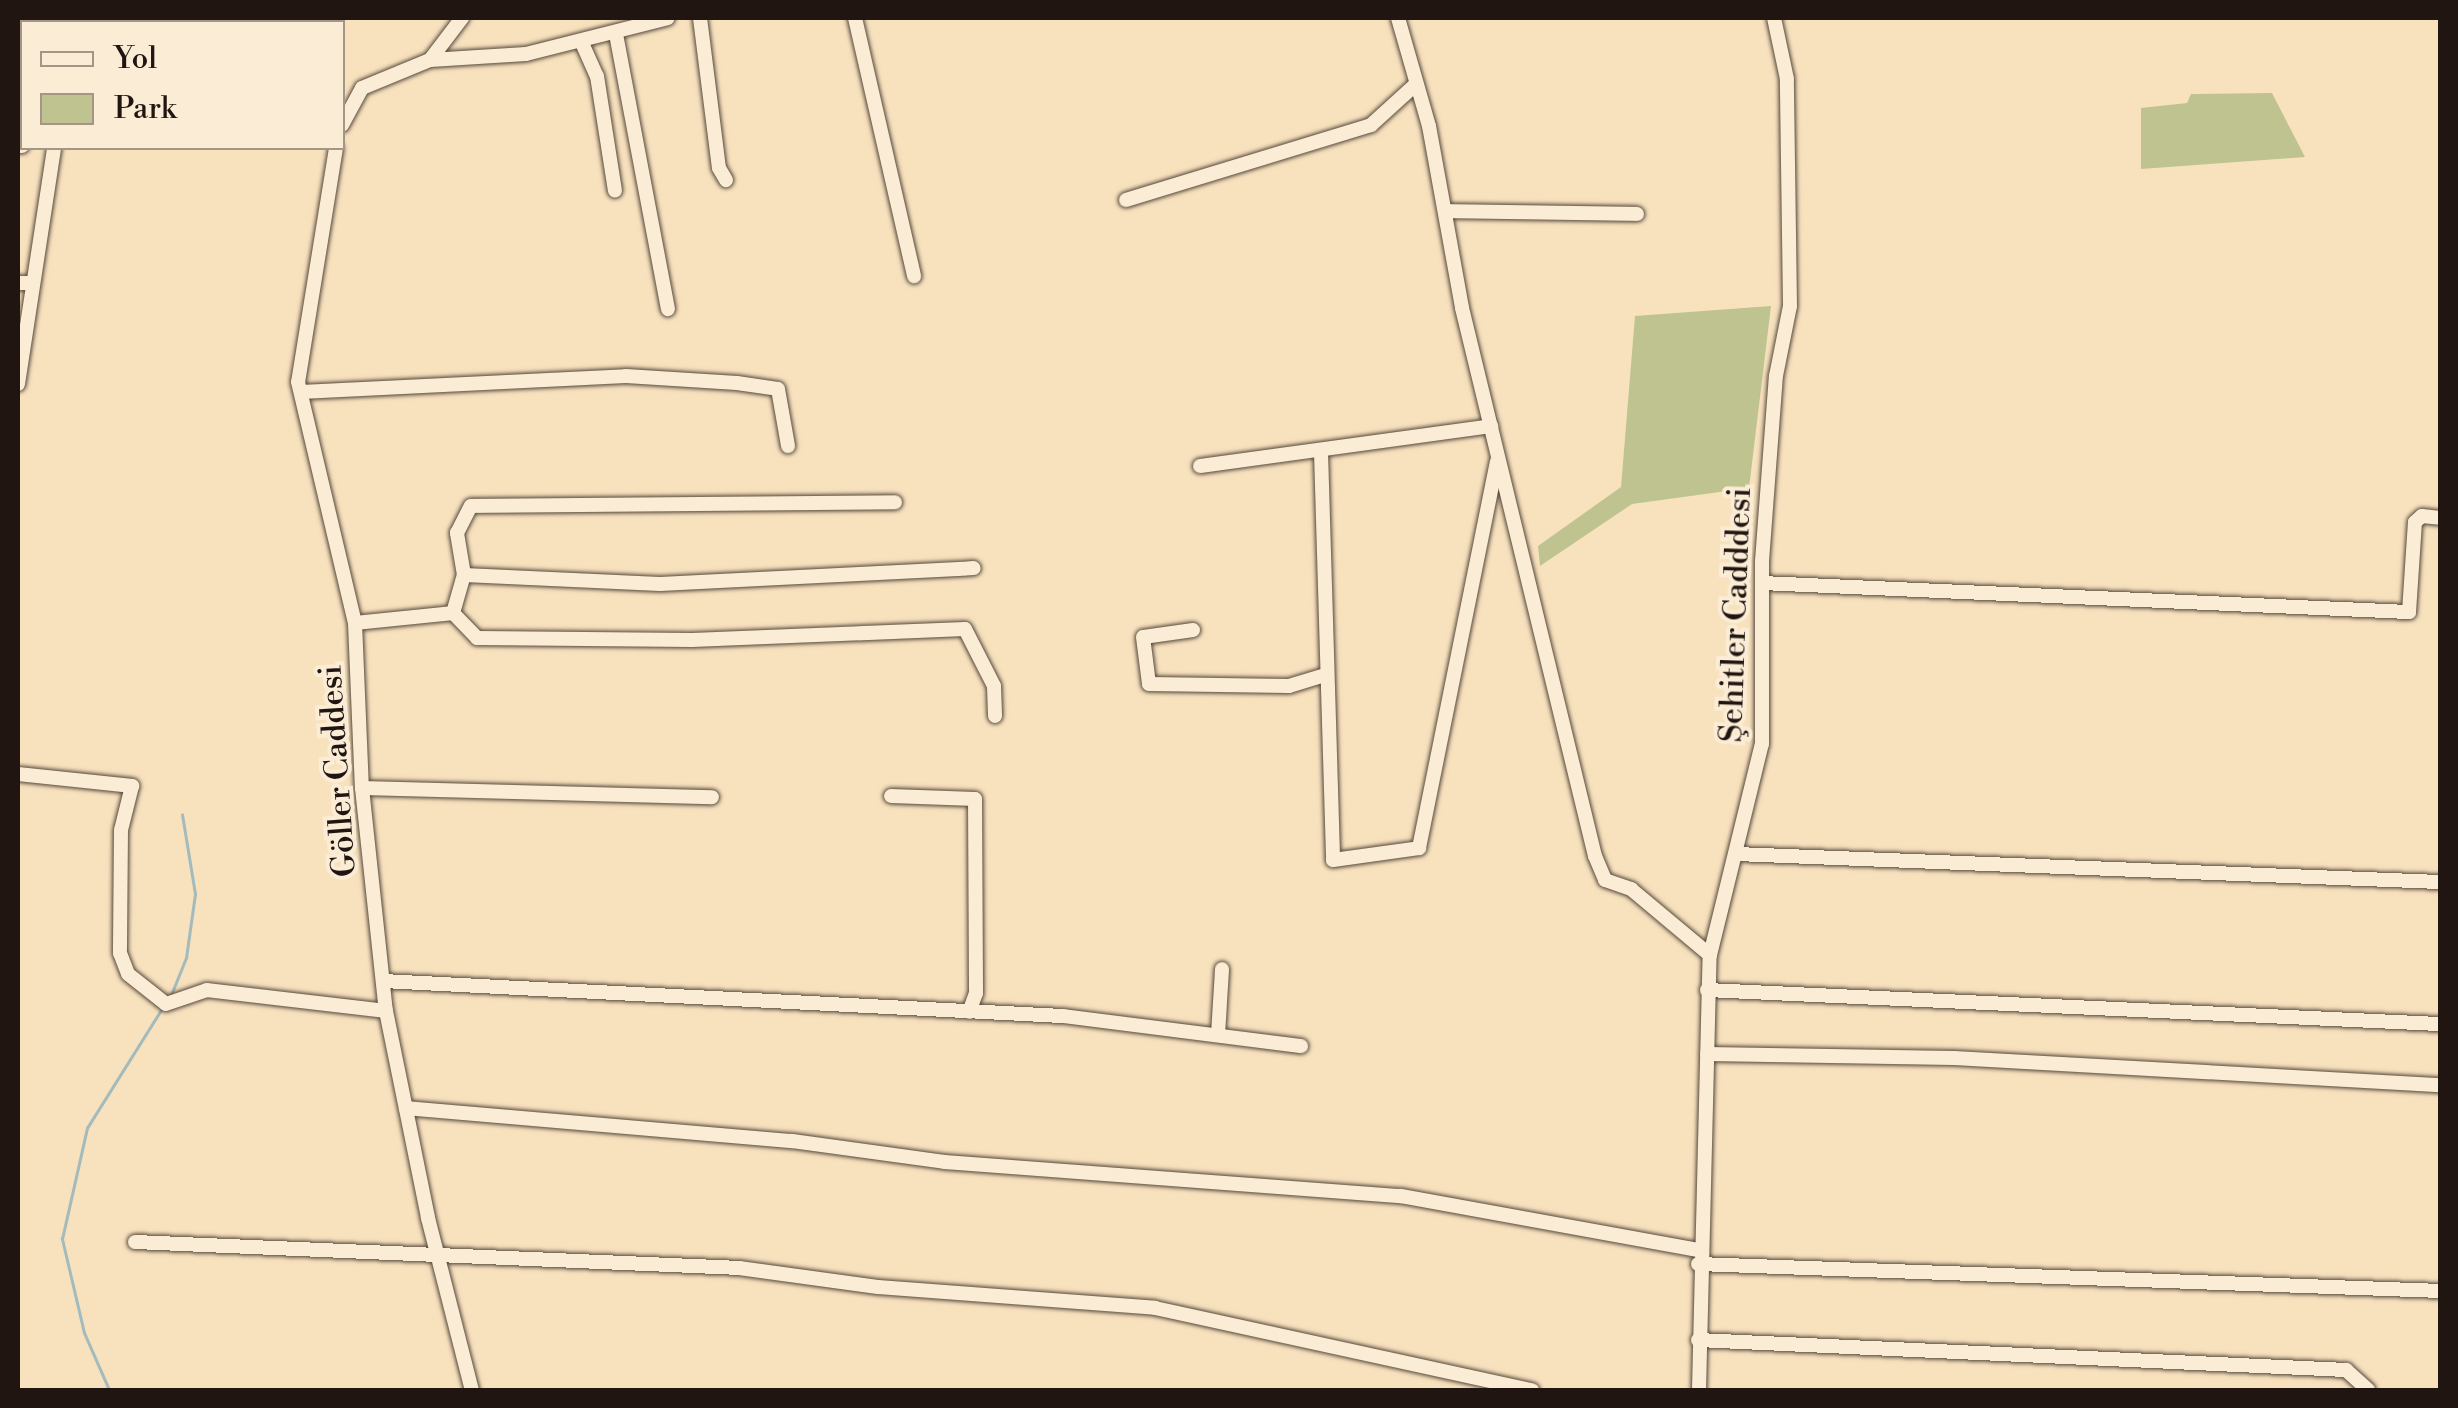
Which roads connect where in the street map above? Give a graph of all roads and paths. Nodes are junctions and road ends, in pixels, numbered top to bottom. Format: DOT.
graph roads {
  1 [pos="462,18"];
  2 [pos="668,18"];
  3 [pos="700,18"];
  4 [pos="855,18"];
  5 [pos="1398,18"];
  6 [pos="1774,18"];
  7 [pos="616,34"];
  8 [pos="582,43"];
  9 [pos="430,60"];
  10 [pos="1416,84"];
  11 [pos="345,119"];
  12 [pos="54,150"];
  13 [pos="336,150"];
  14 [pos="726,180"];
  15 [pos="616,191"];
  16 [pos="1126,200"];
  17 [pos="1446,212"];
  18 [pos="1637,214"];
  19 [pos="914,276"];
  20 [pos="25,283"];
  21 [pos="668,309"];
  22 [pos="18,384"];
  23 [pos="301,392"];
  24 [pos="1491,426"];
  25 [pos="788,446"];
  26 [pos="1321,452"];
  27 [pos="1498,459"];
  28 [pos="1200,466"];
  29 [pos="894,502"];
  30 [pos="2440,518"];
  31 [pos="974,568"];
  32 [pos="464,575"];
  33 [pos="1762,583"];
  34 [pos="453,613"];
  35 [pos="355,623"];
  36 [pos="1193,630"];
  37 [pos="1326,675"];
  38 [pos="995,716"];
  39 [pos="18,774"];
  40 [pos="362,788"];
  41 [pos="891,796"];
  42 [pos="712,797"];
  43 [pos="1736,854"];
  44 [pos="2440,882"];
  45 [pos="1710,954"];
  46 [pos="1222,969"];
  47 [pos="383,981"];
  48 [pos="1707,990"];
  49 [pos="386,1012"];
  50 [pos="969,1012"];
  51 [pos="2440,1024"];
  52 [pos="1218,1035"];
  53 [pos="1301,1046"];
  54 [pos="1707,1054"];
  55 [pos="2440,1085"];
  56 [pos="406,1108"];
  57 [pos="134,1242"];
  58 [pos="437,1254"];
  59 [pos="1698,1257"];
  60 [pos="2440,1292"];
  61 [pos="1698,1340"];
  62 [pos="472,1390"];
  63 [pos="1532,1390"];
  64 [pos="1699,1390"];
  65 [pos="2368,1390"];
  1 -- 9 [label="street"];
  2 -- 7 [label="street"];
  3 -- 14 [label="street"];
  4 -- 19 [label="street"];
  5 -- 10 [label="street"];
  6 -- 33 [label="street, Şehitler Cadddesi"];
  7 -- 8 [label="street"];
  7 -- 21 [label="street"];
  8 -- 9 [label="street"];
  8 -- 15 [label="street"];
  9 -- 11 [label="street"];
  10 -- 16 [label="street"];
  10 -- 17 [label="street"];
  12 -- 20 [label="street"];
  13 -- 23 [label="street, Göller Caddesi"];
  17 -- 18 [label="street"];
  17 -- 24 [label="street"];
  20 -- 22 [label="street"];
  23 -- 25 [label="street"];
  23 -- 35 [label="street, Göller Caddesi"];
  24 -- 26 [label="street"];
  24 -- 27 [label="street"];
  26 -- 28 [label="street"];
  26 -- 37 [label="street"];
  27 -- 37 [label="street"];
  27 -- 45 [label="street"];
  29 -- 32 [label="street"];
  30 -- 33 [label="street"];
  31 -- 32 [label="street"];
  32 -- 34 [label="street"];
  33 -- 43 [label="street, Şehitler Cadddesi"];
  34 -- 35 [label="street"];
  34 -- 38 [label="street"];
  35 -- 40 [label="street, Göller Caddesi"];
  36 -- 37 [label="street"];
  39 -- 49 [label="street"];
  40 -- 42 [label="street"];
  40 -- 47 [label="street, Göller Caddesi"];
  41 -- 50 [label="street"];
  43 -- 44 [label="street"];
  43 -- 45 [label="street, Şehitler Cadddesi"];
  45 -- 48 [label="street, Şehitler Cadddesi"];
  46 -- 52 [label="street"];
  47 -- 49 [label="street, Göller Caddesi"];
  47 -- 50 [label="street"];
  48 -- 51 [label="street"];
  48 -- 54 [label="street, Şehitler Cadddesi"];
  49 -- 56 [label="street, Göller Caddesi"];
  50 -- 52 [label="street"];
  52 -- 53 [label="street"];
  54 -- 55 [label="street"];
  54 -- 59 [label="street, Şehitler Cadddesi"];
  56 -- 58 [label="street, Göller Caddesi"];
  56 -- 59 [label="street"];
  57 -- 58 [label="street"];
  58 -- 62 [label="street, Göller Caddesi"];
  58 -- 63 [label="street"];
  59 -- 60 [label="street"];
  59 -- 61 [label="street, Şehitler Cadddesi"];
  61 -- 64 [label="street, Şehitler Cadddesi"];
  61 -- 65 [label="street"];
}
